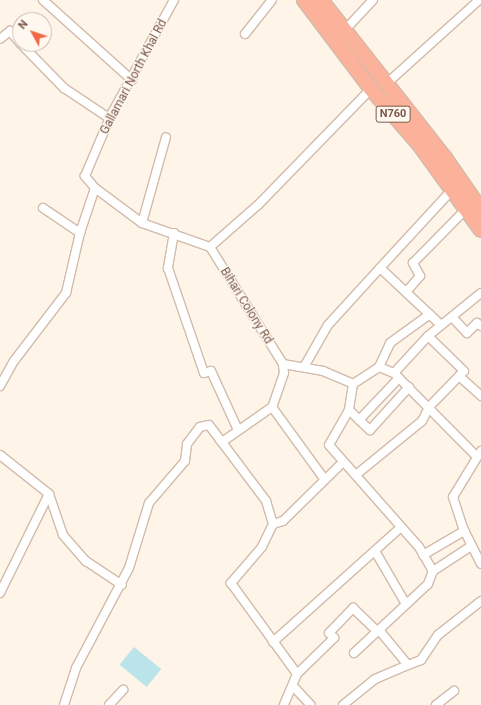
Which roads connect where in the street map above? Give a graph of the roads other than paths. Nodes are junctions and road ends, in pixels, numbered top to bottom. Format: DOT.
graph roads {
  1 [pos="44,0"];
  2 [pos="174,0"];
  3 [pos="272,0"];
  4 [pos="304,0"];
  5 [pos="321,0"];
  6 [pos="373,0"];
  7 [pos="479,0"];
  8 [pos="344,31"];
  9 [pos="12,33"];
  10 [pos="245,34"];
  11 [pos="0,39"];
  12 [pos="29,52"];
  13 [pos="132,80"];
  14 [pos="371,89"];
  15 [pos="387,94"];
  16 [pos="109,118"];
  17 [pos="166,137"];
  18 [pos="95,188"];
  19 [pos="451,191"];
  20 [pos="475,204"];
  21 [pos="43,208"];
  22 [pos="142,223"];
  23 [pos="481,230"];
  24 [pos="80,233"];
  25 [pos="174,233"];
  26 [pos="210,246"];
  27 [pos="380,268"];
  28 [pos="407,291"];
  29 [pos="481,293"];
  30 [pos="430,314"];
  31 [pos="452,317"];
  32 [pos="441,325"];
  33 [pos="481,326"];
  34 [pos="428,336"];
  35 [pos="283,364"];
  36 [pos="304,366"];
  37 [pos="379,367"];
  38 [pos="397,375"];
  39 [pos="459,376"];
  40 [pos="353,384"];
  41 [pos="0,386"];
  42 [pos="409,387"];
  43 [pos="481,395"];
  44 [pos="272,407"];
  45 [pos="429,407"];
  46 [pos="349,410"];
  47 [pos="359,420"];
  48 [pos="238,430"];
  49 [pos="220,440"];
  50 [pos="478,453"];
  51 [pos="0,455"];
  52 [pos="343,462"];
  53 [pos="357,474"];
  54 [pos="325,480"];
  55 [pos="48,494"];
  56 [pos="272,524"];
  57 [pos="402,526"];
  58 [pos="464,531"];
  59 [pos="471,546"];
  60 [pos="375,551"];
  61 [pos="424,555"];
  62 [pos="481,563"];
  63 [pos="433,571"];
  64 [pos="122,585"];
  65 [pos="0,592"];
  66 [pos="481,601"];
  67 [pos="406,604"];
  68 [pos="378,630"];
  69 [pos="273,642"];
  70 [pos="354,653"];
  71 [pos="408,665"];
  72 [pos="297,674"];
  73 [pos="293,686"];
  74 [pos="123,690"];
  75 [pos="454,691"];
  76 [pos="64,705"];
  77 [pos="109,705"];
  78 [pos="284,705"];
  79 [pos="311,705"];
  80 [pos="343,705"];
  81 [pos="436,705"];
  1 -- 13 [label="street"];
  2 -- 13 [label="street, Gallamari North Khal Rd"];
  3 -- 10 [label="street"];
  4 -- 14 [label="highway, N760"];
  5 -- 8 [label="highway, N760"];
  6 -- 8 [label="street"];
  7 -- 15 [label="street"];
  8 -- 15 [label="highway, N760"];
  9 -- 11 [label="street"];
  12 -- 16 [label="street"];
  13 -- 16 [label="street, Gallamari North Khal Rd"];
  14 -- 15 [label="highway, N760"];
  14 -- 26 [label="street"];
  15 -- 19 [label="highway, N760"];
  15 -- 20 [label="highway, N760"];
  16 -- 18 [label="street, Gallamari North Khal Rd"];
  17 -- 22 [label="street"];
  18 -- 22 [label="street"];
  18 -- 24 [label="street"];
  19 -- 20 [label="highway, N760"];
  19 -- 27 [label="street"];
  20 -- 23 [label="highway, N760"];
  20 -- 28 [label="street"];
  21 -- 24 [label="street"];
  22 -- 25 [label="street"];
  24 -- 41 [label="street"];
  25 -- 26 [label="street"];
  25 -- 48 [label="street"];
  26 -- 35 [label="street, Bihari Colony Rd"];
  27 -- 28 [label="street"];
  27 -- 36 [label="street"];
  28 -- 30 [label="street"];
  29 -- 31 [label="street"];
  30 -- 32 [label="street"];
  30 -- 37 [label="street"];
  31 -- 32 [label="street"];
  31 -- 33 [label="street"];
  32 -- 34 [label="street"];
  34 -- 38 [label="street"];
  34 -- 39 [label="street"];
  35 -- 36 [label="street"];
  35 -- 44 [label="street"];
  36 -- 40 [label="street"];
  37 -- 38 [label="street"];
  37 -- 40 [label="street"];
  38 -- 42 [label="street"];
  38 -- 47 [label="street"];
  39 -- 43 [label="street"];
  39 -- 45 [label="street"];
  40 -- 46 [label="street"];
  42 -- 45 [label="street"];
  42 -- 47 [label="street"];
  44 -- 48 [label="street"];
  44 -- 54 [label="street"];
  45 -- 50 [label="street"];
  45 -- 53 [label="street"];
  46 -- 47 [label="street"];
  46 -- 52 [label="street"];
  48 -- 49 [label="street"];
  49 -- 56 [label="street"];
  49 -- 64 [label="street"];
  50 -- 58 [label="street"];
  51 -- 55 [label="street"];
  52 -- 53 [label="street"];
  52 -- 54 [label="street"];
  53 -- 57 [label="street"];
  54 -- 56 [label="street"];
  55 -- 64 [label="street"];
  55 -- 65 [label="street"];
  56 -- 69 [label="street"];
  57 -- 60 [label="street"];
  57 -- 61 [label="street"];
  58 -- 59 [label="street"];
  58 -- 61 [label="street"];
  59 -- 62 [label="street"];
  59 -- 63 [label="street"];
  60 -- 67 [label="street"];
  60 -- 69 [label="street"];
  61 -- 63 [label="street"];
  63 -- 67 [label="street"];
  64 -- 76 [label="street"];
  66 -- 71 [label="street"];
  67 -- 68 [label="street"];
  68 -- 70 [label="street"];
  68 -- 71 [label="street"];
  68 -- 72 [label="street"];
  69 -- 72 [label="street"];
  71 -- 80 [label="street"];
  72 -- 73 [label="street"];
  73 -- 78 [label="street"];
  73 -- 79 [label="street"];
  74 -- 77 [label="street"];
  75 -- 81 [label="street"];
}
